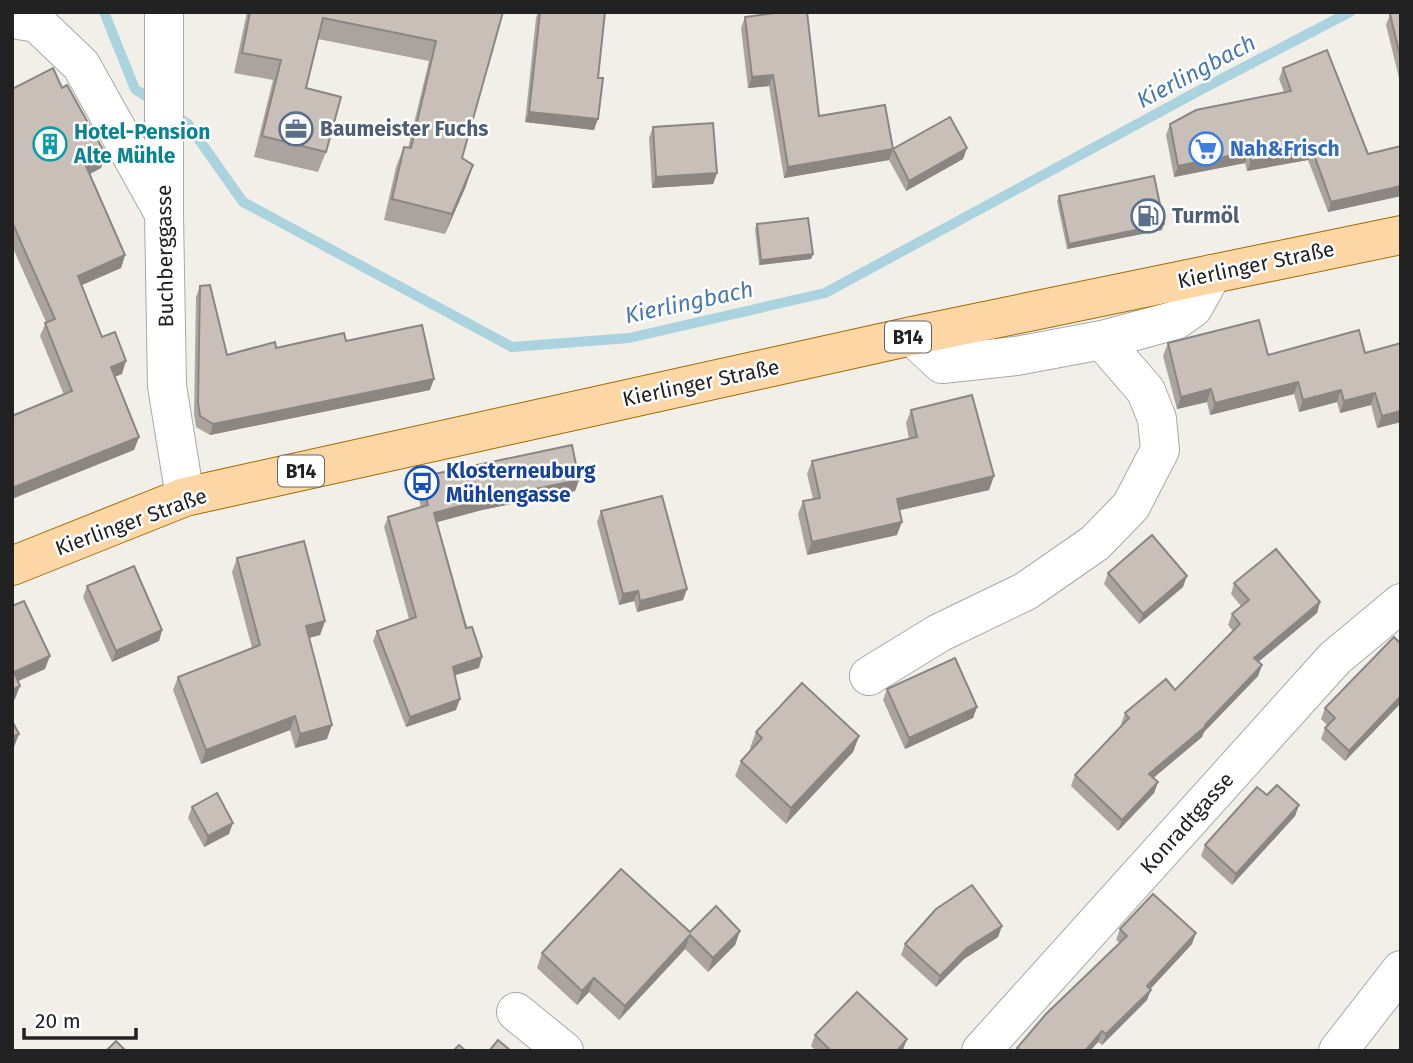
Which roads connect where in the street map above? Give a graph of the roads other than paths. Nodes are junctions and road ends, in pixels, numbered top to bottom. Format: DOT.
graph roads {
  1 [pos="164,12"];
  2 [pos="12,19"];
  3 [pos="164,214"];
  4 [pos="1401,235"];
  5 [pos="1212,274"];
  6 [pos="912,337"];
  7 [pos="1102,340"];
  8 [pos="185,498"];
  9 [pos="12,566"];
  10 [pos="1401,603"];
  11 [pos="869,676"];
  12 [pos="1401,970"];
  13 [pos="516,1012"];
  14 [pos="564,1051"];
  15 [pos="981,1051"];
  16 [pos="1338,1051"];
  1 -- 3 [label="street, Buchberggasse"];
  2 -- 3 [label="street"];
  3 -- 8 [label="street, Buchberggasse"];
  4 -- 5 [label="main road, Kierlinger Straße / B14"];
  5 -- 6 [label="main road, Kierlinger Straße / B14"];
  5 -- 7 [label="street"];
  6 -- 7 [label="street"];
  6 -- 8 [label="main road, Kierlinger Straße / B14"];
  7 -- 11 [label="street"];
  8 -- 9 [label="main road, Kierlinger Straße / B14"];
  10 -- 15 [label="street, Konradtgasse"];
  12 -- 16 [label="street"];
  13 -- 14 [label="street"];
}
